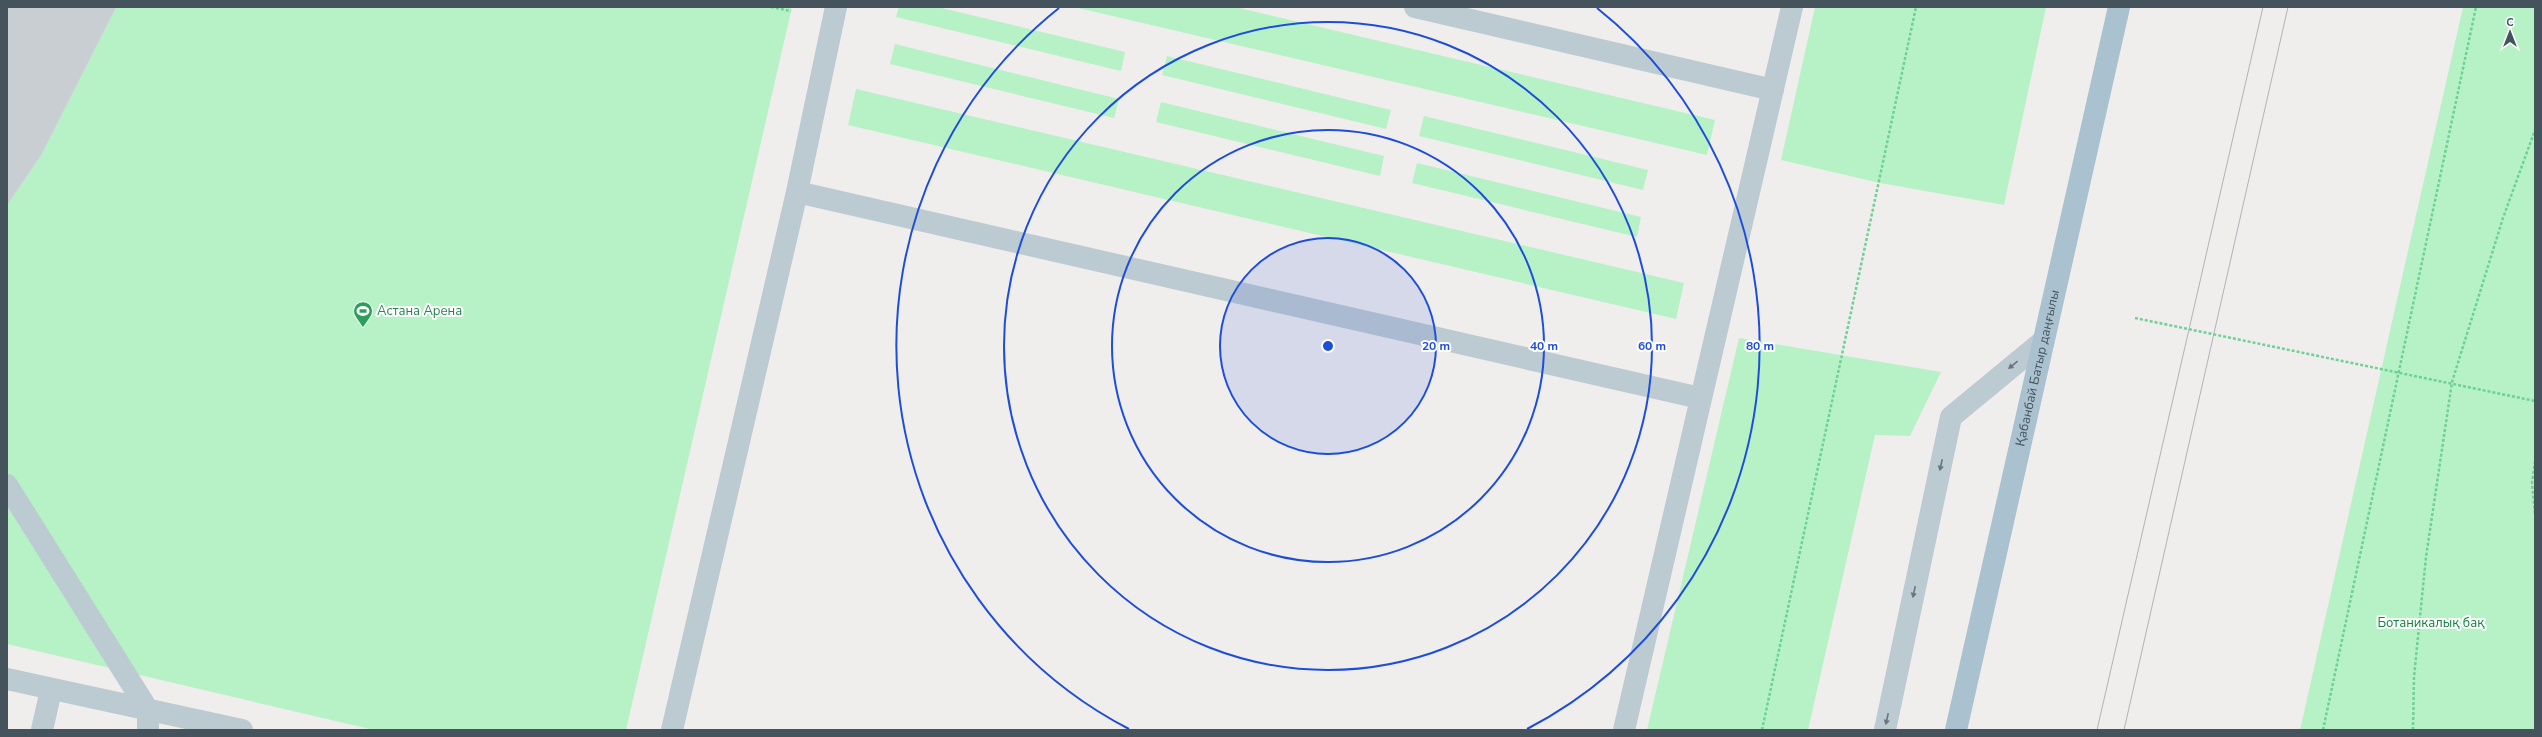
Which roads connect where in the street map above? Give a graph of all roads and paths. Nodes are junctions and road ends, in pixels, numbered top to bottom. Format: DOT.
graph roads {
  1 [pos="772,7"];
  2 [pos="836,7"];
  3 [pos="1415,7"];
  4 [pos="1792,7"];
  5 [pos="1916,7"];
  6 [pos="2119,7"];
  7 [pos="2476,7"];
  8 [pos="791,11"];
  9 [pos="1773,90"];
  10 [pos="2535,130"];
  11 [pos="797,192"];
  12 [pos="2135,318"];
  13 [pos="2044,341"];
  14 [pos="2399,371"];
  15 [pos="2452,382"];
  16 [pos="1700,398"];
  17 [pos="2535,401"];
  18 [pos="2535,461"];
  19 [pos="7,485"];
  20 [pos="2535,514"];
  21 [pos="7,680"];
  22 [pos="51,690"];
  23 [pos="148,720"];
  24 [pos="215,727"];
  25 [pos="42,730"];
  26 [pos="242,730"];
  27 [pos="672,730"];
  28 [pos="1624,730"];
  29 [pos="1762,730"];
  30 [pos="1885,730"];
  31 [pos="1956,730"];
  32 [pos="2323,730"];
  33 [pos="2413,730"];
  1 -- 8 [label="path"];
  2 -- 11 [label="lane"];
  3 -- 9 [label="lane"];
  4 -- 9 [label="lane"];
  5 -- 29 [label="path"];
  6 -- 13 [label="main road, Қабанбай Батыр даңғылы"];
  7 -- 14 [label="path"];
  9 -- 16 [label="lane"];
  10 -- 15 [label="path"];
  11 -- 16 [label="lane"];
  11 -- 27 [label="lane"];
  12 -- 14 [label="path"];
  13 -- 30 [label="lane, one-way"];
  13 -- 31 [label="main road, Қабанбай Батыр даңғылы"];
  14 -- 15 [label="path"];
  14 -- 32 [label="path"];
  15 -- 17 [label="path"];
  15 -- 33 [label="path"];
  16 -- 28 [label="lane"];
  18 -- 20 [label="path"];
  19 -- 23 [label="lane"];
  21 -- 22 [label="lane"];
  22 -- 23 [label="lane"];
  22 -- 25 [label="lane"];
  23 -- 24 [label="lane"];
  24 -- 26 [label="lane"];
}
